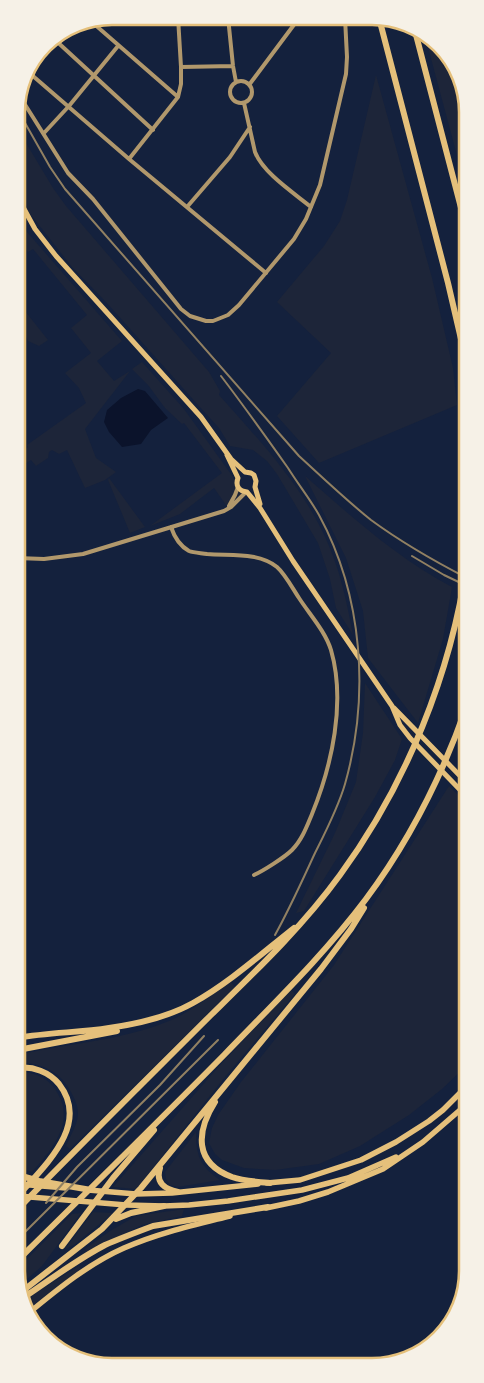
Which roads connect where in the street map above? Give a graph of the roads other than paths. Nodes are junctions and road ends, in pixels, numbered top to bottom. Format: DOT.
graph roads {
  1 [pos="179,25"];
  2 [pos="229,25"];
  3 [pos="294,25"];
  4 [pos="345,25"];
  5 [pos="381,26"];
  6 [pos="97,27"];
  7 [pos="417,37"];
  8 [pos="59,44"];
  9 [pos="118,46"];
  10 [pos="233,66"];
  11 [pos="182,67"];
  12 [pos="33,76"];
  13 [pos="94,76"];
  14 [pos="236,82"];
  15 [pos="250,85"];
  16 [pos="178,97"];
  17 [pos="244,103"];
  18 [pos="25,105"];
  19 [pos="69,106"];
  20 [pos="250,127"];
  21 [pos="153,130"];
  22 [pos="44,133"];
  23 [pos="130,159"];
  24 [pos="459,200"];
  25 [pos="187,207"];
  26 [pos="311,207"];
  27 [pos="25,211"];
  28 [pos="266,273"];
  29 [pos="459,331"];
  30 [pos="227,455"];
  31 [pos="245,472"];
  32 [pos="238,478"];
  33 [pos="238,487"];
  34 [pos="255,487"];
  35 [pos="247,492"];
  36 [pos="224,511"];
  37 [pos="264,513"];
  38 [pos="171,527"];
  39 [pos="25,558"];
  40 [pos="459,602"];
  41 [pos="392,706"];
  42 [pos="459,726"];
  43 [pos="459,775"];
  44 [pos="459,789"];
  45 [pos="388,868"];
  46 [pos="254,875"];
  47 [pos="306,918"];
  48 [pos="186,1007"];
  49 [pos="25,1036"];
  50 [pos="25,1049"];
  51 [pos="25,1068"];
  52 [pos="232,1077"];
  53 [pos="190,1089"];
  54 [pos="459,1094"];
  55 [pos="459,1111"];
  56 [pos="407,1153"];
  57 [pos="161,1165"];
  58 [pos="25,1177"];
  59 [pos="270,1183"];
  60 [pos="25,1185"];
  61 [pos="25,1188"];
  62 [pos="94,1190"];
  63 [pos="178,1192"];
  64 [pos="136,1194"];
  65 [pos="25,1197"];
  66 [pos="25,1201"];
  67 [pos="126,1205"];
  68 [pos="164,1206"];
  69 [pos="268,1207"];
  70 [pos="102,1229"];
  71 [pos="62,1246"];
  72 [pos="25,1253"];
  73 [pos="27,1288"];
  74 [pos="29,1294"];
  75 [pos="34,1309"];
  1 -- 11 [label="street"];
  2 -- 10 [label="street"];
  3 -- 15 [label="street"];
  4 -- 26 [label="street"];
  5 -- 29 [label="highway"];
  6 -- 9 [label="street"];
  7 -- 24 [label="highway"];
  8 -- 13 [label="street"];
  9 -- 13 [label="street"];
  9 -- 16 [label="street"];
  10 -- 11 [label="street"];
  10 -- 14 [label="street"];
  11 -- 16 [label="street"];
  12 -- 19 [label="street"];
  13 -- 19 [label="street"];
  13 -- 21 [label="street"];
  14 -- 15 [label="street"];
  14 -- 17 [label="street"];
  15 -- 17 [label="street"];
  16 -- 21 [label="street"];
  17 -- 20 [label="street"];
  18 -- 22 [label="street"];
  19 -- 22 [label="street"];
  19 -- 23 [label="street"];
  20 -- 25 [label="street"];
  20 -- 26 [label="street"];
  21 -- 23 [label="street"];
  22 -- 28 [label="street"];
  23 -- 25 [label="street"];
  25 -- 28 [label="street"];
  26 -- 28 [label="street"];
  27 -- 30 [label="main road"];
  30 -- 31 [label="main road"];
  30 -- 32 [label="main road"];
  31 -- 32 [label="main road"];
  31 -- 34 [label="main road"];
  32 -- 33 [label="main road"];
  33 -- 35 [label="main road"];
  33 -- 36 [label="street"];
  34 -- 35 [label="main road"];
  34 -- 37 [label="main road"];
  35 -- 36 [label="street"];
  35 -- 37 [label="main road"];
  36 -- 38 [label="street"];
  37 -- 41 [label="main road"];
  38 -- 39 [label="street"];
  38 -- 46 [label="street"];
  40 -- 47 [label="highway"];
  41 -- 43 [label="main road"];
  41 -- 44 [label="main road"];
  42 -- 45 [label="highway"];
  45 -- 52 [label="highway"];
  45 -- 53 [label="highway"];
  47 -- 48 [label="highway"];
  47 -- 66 [label="highway"];
  48 -- 49 [label="highway"];
  48 -- 50 [label="highway"];
  51 -- 61 [label="highway"];
  52 -- 57 [label="highway"];
  52 -- 59 [label="highway"];
  53 -- 71 [label="highway"];
  53 -- 72 [label="highway"];
  54 -- 59 [label="main road"];
  55 -- 56 [label="main road"];
  56 -- 68 [label="main road"];
  56 -- 69 [label="main road"];
  57 -- 63 [label="highway"];
  57 -- 64 [label="highway"];
  58 -- 62 [label="highway"];
  59 -- 63 [label="main road"];
  60 -- 62 [label="main road"];
  62 -- 64 [label="main road"];
  63 -- 64 [label="main road"];
  64 -- 67 [label="highway"];
  65 -- 67 [label="main road"];
  67 -- 68 [label="main road"];
  67 -- 70 [label="highway"];
  68 -- 70 [label="highway"];
  69 -- 74 [label="highway"];
  69 -- 75 [label="main road"];
  70 -- 73 [label="highway"];
}
